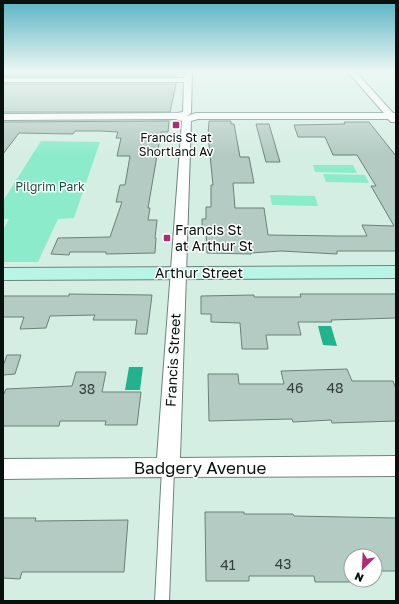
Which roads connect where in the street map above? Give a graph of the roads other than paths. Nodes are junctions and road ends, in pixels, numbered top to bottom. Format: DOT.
graph roads {
  1 [pos="187,99"];
  2 [pos="377,99"];
  3 [pos="187,116"];
  4 [pos="3,117"];
  5 [pos="394,118"];
  6 [pos="178,272"];
  7 [pos="396,272"];
  8 [pos="3,274"];
  9 [pos="396,466"];
  10 [pos="3,469"];
  11 [pos="168,469"];
  12 [pos="162,601"];
  1 -- 3 [label="street, Francis Street"];
  2 -- 5 [label="street"];
  3 -- 4 [label="street"];
  3 -- 5 [label="street"];
  3 -- 6 [label="street, Francis Street"];
  6 -- 7 [label="main road, Arthur Street"];
  6 -- 8 [label="main road, Arthur Street"];
  6 -- 11 [label="street, Francis Street"];
  9 -- 11 [label="street, Badgery Avenue"];
  10 -- 11 [label="street, Badgery Avenue"];
  11 -- 12 [label="lane, Francis Street"];
}
